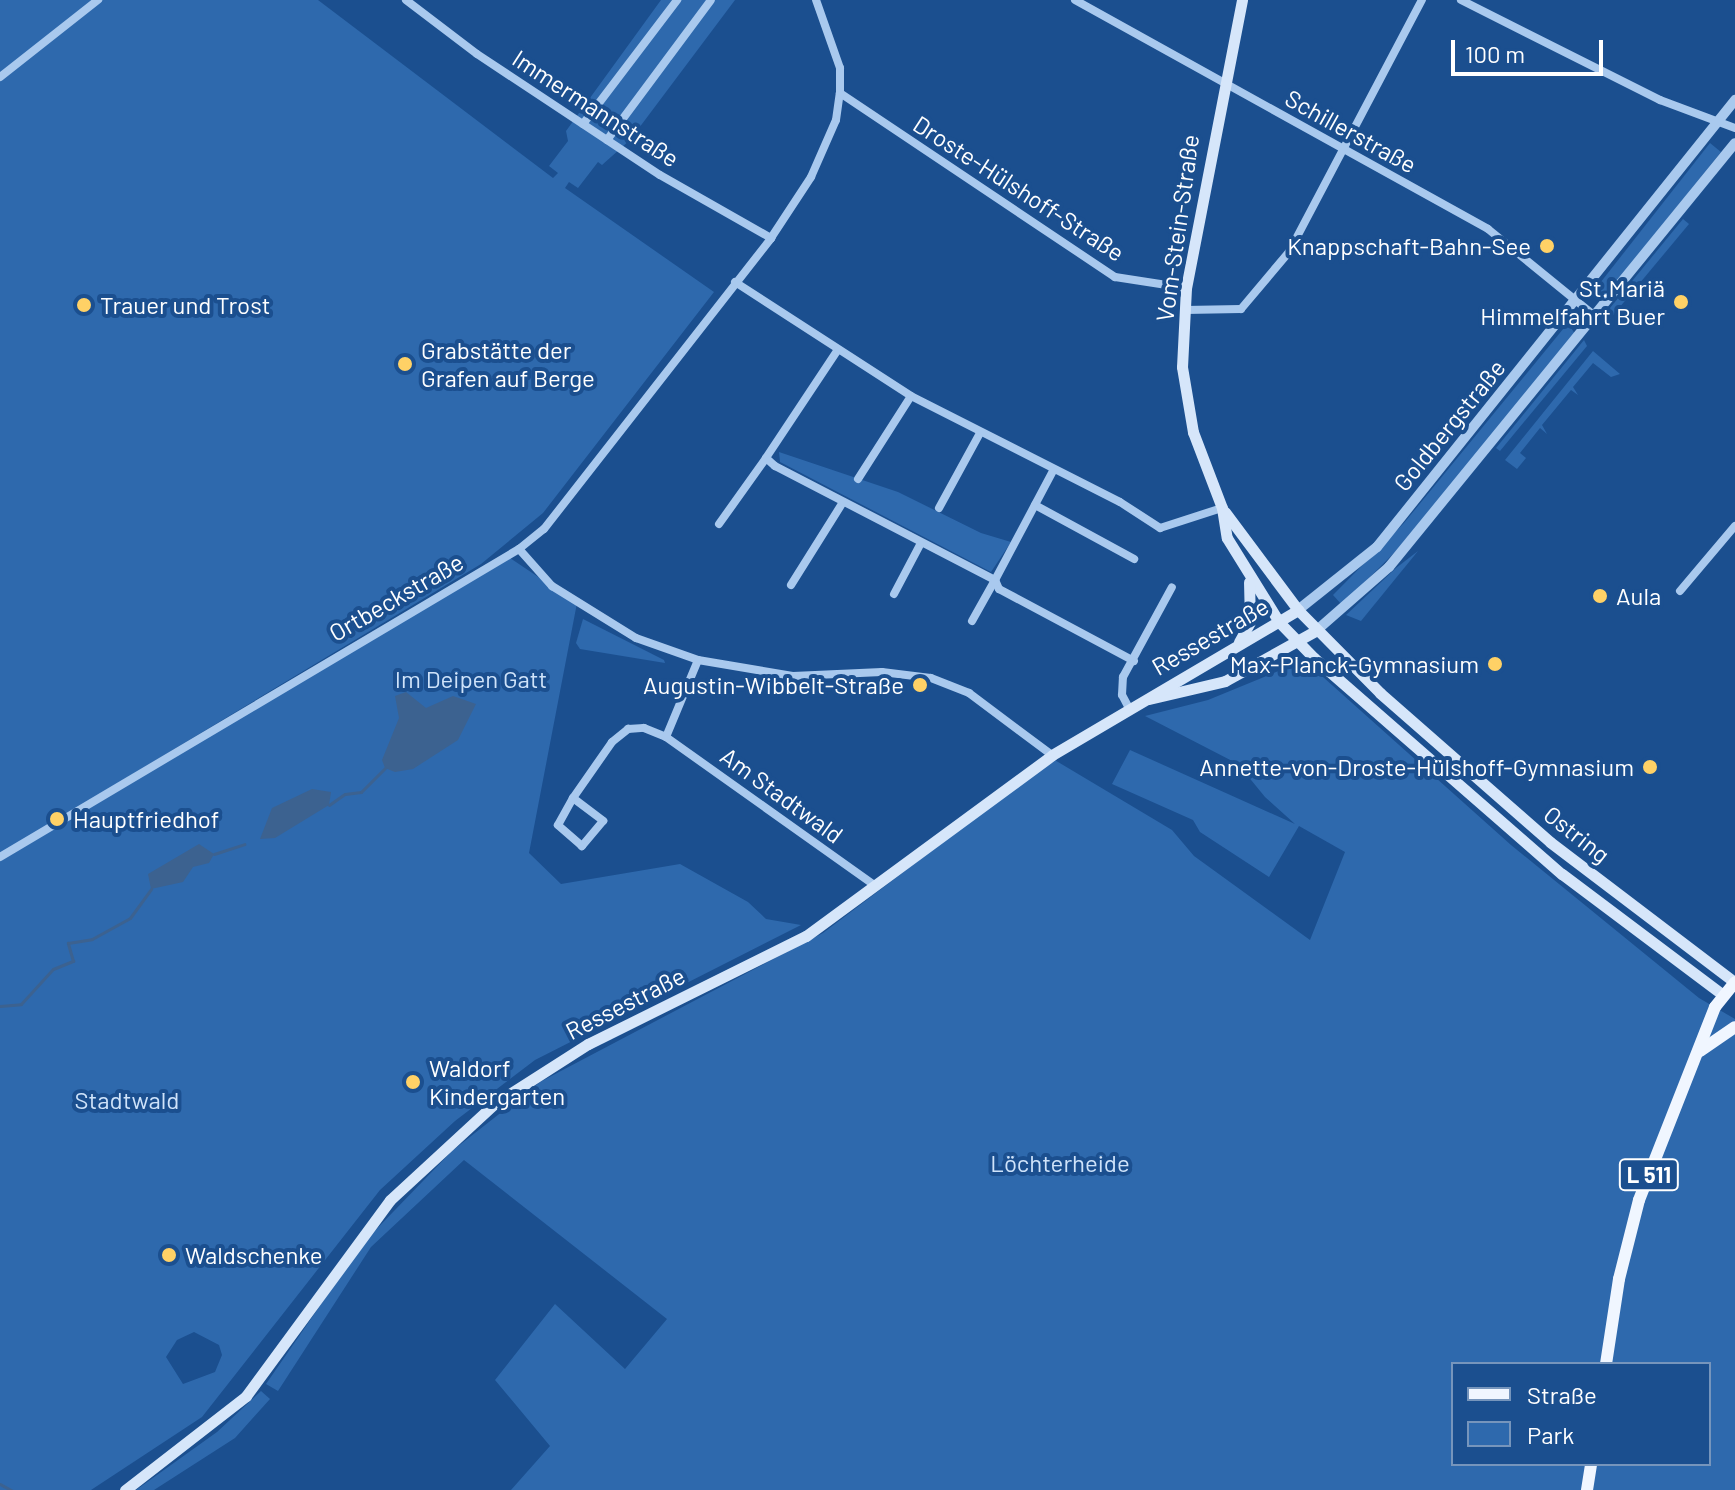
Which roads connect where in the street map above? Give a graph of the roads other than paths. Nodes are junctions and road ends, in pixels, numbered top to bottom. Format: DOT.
graph roads {
  1 [pos="98,0"];
  2 [pos="406,0"];
  3 [pos="677,0"];
  4 [pos="711,0"];
  5 [pos="816,0"];
  6 [pos="1075,0"];
  7 [pos="1242,0"];
  8 [pos="1422,0"];
  9 [pos="1461,0"];
  10 [pos="0,77"];
  11 [pos="1222,82"];
  12 [pos="840,93"];
  13 [pos="1735,100"];
  14 [pos="1719,123"];
  15 [pos="583,124"];
  16 [pos="1735,128"];
  17 [pos="607,140"];
  18 [pos="1735,143"];
  19 [pos="1346,152"];
  20 [pos="771,238"];
  21 [pos="735,282"];
  22 [pos="1186,288"];
  23 [pos="1578,302"];
  24 [pos="1185,310"];
  25 [pos="1595,316"];
  26 [pos="837,351"];
  27 [pos="911,396"];
  28 [pos="980,433"];
  29 [pos="766,458"];
  30 [pos="1053,471"];
  31 [pos="858,479"];
  32 [pos="843,502"];
  33 [pos="1035,505"];
  34 [pos="939,508"];
  35 [pos="1222,508"];
  36 [pos="719,524"];
  37 [pos="1735,526"];
  38 [pos="921,543"];
  39 [pos="519,549"];
  40 [pos="1134,559"];
  41 [pos="1248,578"];
  42 [pos="995,580"];
  43 [pos="791,585"];
  44 [pos="1172,587"];
  45 [pos="1680,591"];
  46 [pos="894,594"];
  47 [pos="1298,610"];
  48 [pos="972,621"];
  49 [pos="1279,622"];
  50 [pos="1317,630"];
  51 [pos="1298,642"];
  52 [pos="1239,643"];
  53 [pos="698,660"];
  54 [pos="1134,661"];
  55 [pos="1144,700"];
  56 [pos="1130,710"];
  57 [pos="666,737"];
  58 [pos="1052,755"];
  59 [pos="573,798"];
  60 [pos="0,857"];
  61 [pos="874,885"];
  62 [pos="1734,979"];
  63 [pos="1722,994"];
  64 [pos="1735,1002"];
  65 [pos="1735,1027"];
  66 [pos="1698,1053"];
  67 [pos="1606,1362"];
  68 [pos="1591,1466"];
  69 [pos="125,1490"];
  70 [pos="1587,1490"];
  1 -- 10 [label="street"];
  2 -- 15 [label="street, Immermannstraße"];
  3 -- 15 [label="street"];
  4 -- 17 [label="street"];
  5 -- 12 [label="street"];
  6 -- 11 [label="street, Schillerstraße"];
  7 -- 11 [label="main road, Vom-Stein-Straße"];
  8 -- 19 [label="street"];
  9 -- 14 [label="street"];
  11 -- 19 [label="street, Schillerstraße"];
  11 -- 22 [label="main road, Vom-Stein-Straße"];
  12 -- 20 [label="street, Ortbeckstraße"];
  12 -- 22 [label="street, Droste-Hülshoff-Straße"];
  13 -- 14 [label="street, Goldbergstraße"];
  14 -- 16 [label="street"];
  14 -- 23 [label="street, Goldbergstraße"];
  15 -- 17 [label="street, Immermannstraße"];
  17 -- 20 [label="street, Immermannstraße"];
  18 -- 25 [label="street, Goldbergstraße"];
  19 -- 23 [label="street, Schillerstraße"];
  19 -- 24 [label="street"];
  20 -- 21 [label="street, Ortbeckstraße"];
  21 -- 26 [label="street"];
  21 -- 39 [label="street, Ortbeckstraße"];
  22 -- 24 [label="main road, Vom-Stein-Straße"];
  23 -- 25 [label="street, Schillerstraße"];
  23 -- 47 [label="street, Goldbergstraße"];
  24 -- 35 [label="main road, Vom-Stein-Straße"];
  25 -- 50 [label="street, Goldbergstraße"];
  26 -- 27 [label="street"];
  26 -- 29 [label="street"];
  27 -- 28 [label="street"];
  27 -- 31 [label="street"];
  28 -- 30 [label="street"];
  28 -- 34 [label="street"];
  29 -- 32 [label="street"];
  29 -- 36 [label="street"];
  30 -- 33 [label="street"];
  30 -- 35 [label="street"];
  32 -- 38 [label="street"];
  32 -- 43 [label="street"];
  33 -- 40 [label="street"];
  33 -- 42 [label="street"];
  35 -- 41 [label="main road, Vom-Stein-Straße"];
  35 -- 47 [label="main road, Vom-Stein-Straße"];
  37 -- 45 [label="street"];
  38 -- 42 [label="street"];
  38 -- 46 [label="street"];
  39 -- 53 [label="street"];
  39 -- 60 [label="street, Ortbeckstraße"];
  41 -- 49 [label="main road, Vom-Stein-Straße"];
  41 -- 52 [label="main road"];
  42 -- 48 [label="street"];
  42 -- 54 [label="street"];
  44 -- 54 [label="street"];
  47 -- 49 [label="main road, Ressestraße"];
  47 -- 50 [label="main road, Ostring"];
  49 -- 51 [label="main road, Vom-Stein-Straße"];
  49 -- 52 [label="main road, Ressestraße"];
  50 -- 51 [label="main road, Goldbergstraße"];
  50 -- 62 [label="main road, Ostring"];
  51 -- 55 [label="main road, Ressestraße"];
  51 -- 63 [label="main road, Ostring"];
  52 -- 55 [label="main road, Ressestraße"];
  53 -- 57 [label="street"];
  53 -- 58 [label="street"];
  54 -- 56 [label="street"];
  55 -- 56 [label="main road, Ressestraße"];
  56 -- 58 [label="main road, Ressestraße"];
  57 -- 59 [label="street, Am Stadtwald"];
  57 -- 61 [label="street, Am Stadtwald"];
  58 -- 61 [label="main road, Ressestraße"];
  59 -- 59 [label="street, Am Stadtwald"];
  61 -- 69 [label="main road, Ressestraße"];
  62 -- 63 [label="main road, L 511"];
  63 -- 64 [label="main road, Ostring"];
  63 -- 66 [label="main road, L 511"];
  65 -- 66 [label="main road"];
  66 -- 67 [label="main road, L 511"];
  68 -- 70 [label="main road"];
}
